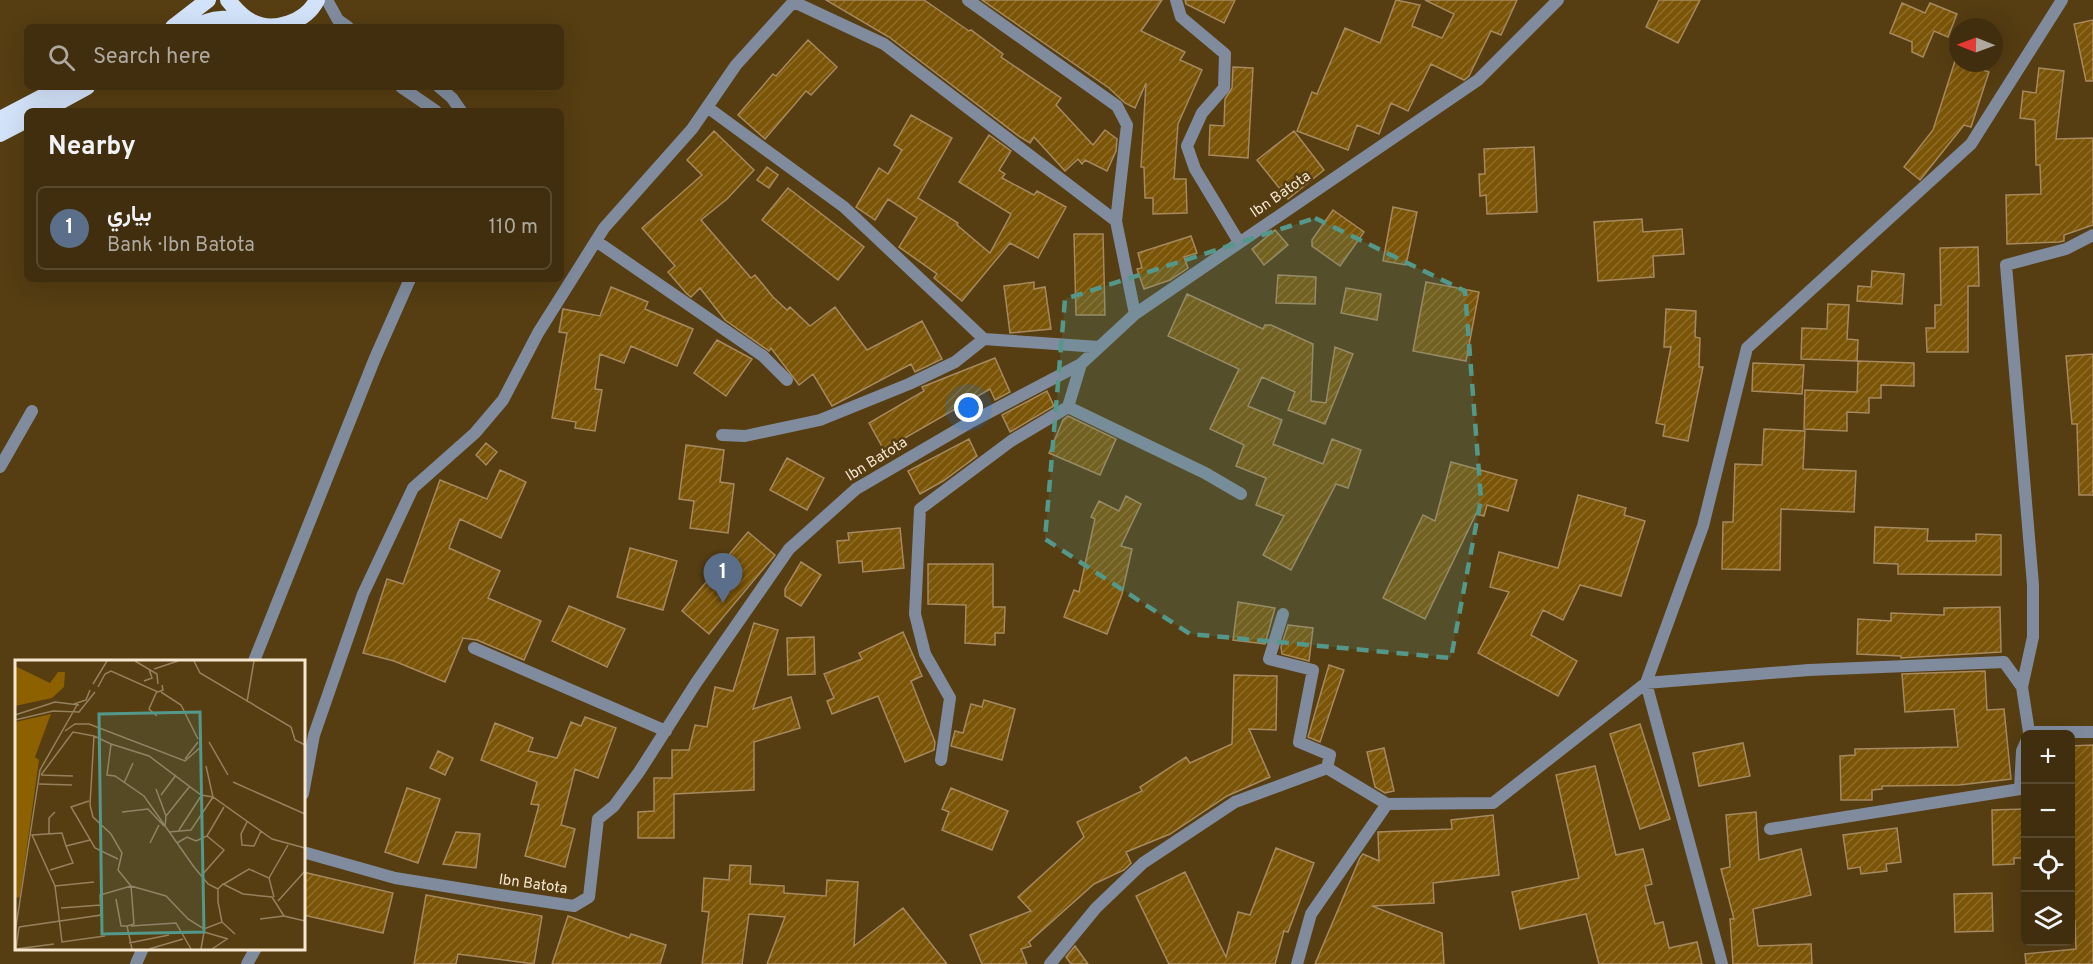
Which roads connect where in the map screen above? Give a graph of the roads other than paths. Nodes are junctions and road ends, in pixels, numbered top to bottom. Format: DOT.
graph roads {
  1 [pos="208,0"];
  2 [pos="228,0"];
  3 [pos="317,0"];
  4 [pos="327,0"];
  5 [pos="968,0"];
  6 [pos="1176,0"];
  7 [pos="2062,0"];
  8 [pos="794,1"];
  9 [pos="1555,1"];
  10 [pos="254,23"];
  11 [pos="177,24"];
  12 [pos="200,24"];
  13 [pos="259,24"];
  14 [pos="296,24"];
  15 [pos="344,24"];
  16 [pos="55,90"];
  17 [pos="82,90"];
  18 [pos="404,90"];
  19 [pos="443,90"];
  20 [pos="707,107"];
  21 [pos="48,108"];
  22 [pos="432,108"];
  23 [pos="459,108"];
  24 [pos="0,119"];
  25 [pos="24,122"];
  26 [pos="0,134"];
  27 [pos="1116,221"];
  28 [pos="2093,235"];
  29 [pos="596,241"];
  30 [pos="1239,242"];
  31 [pos="407,282"];
  32 [pos="1136,314"];
  33 [pos="984,339"];
  34 [pos="1099,347"];
  35 [pos="1081,364"];
  36 [pos="787,380"];
  37 [pos="1068,407"];
  38 [pos="32,411"];
  39 [pos="722,435"];
  40 [pos="0,467"];
  41 [pos="1240,494"];
  42 [pos="1283,614"];
  43 [pos="474,648"];
  44 [pos="254,660"];
  45 [pos="1646,683"];
  46 [pos="2022,687"];
  47 [pos="2032,730"];
  48 [pos="666,731"];
  49 [pos="2093,732"];
  50 [pos="2075,733"];
  51 [pos="941,760"];
  52 [pos="1327,768"];
  53 [pos="2021,784"];
  54 [pos="304,789"];
  55 [pos="1387,804"];
  56 [pos="1770,829"];
  57 [pos="304,852"];
  58 [pos="143,949"];
  59 [pos="256,949"];
  60 [pos="136,964"];
  61 [pos="248,964"];
  62 [pos="1050,964"];
  63 [pos="1297,964"];
  64 [pos="1722,964"];
  1 -- 11 [label="highway"];
  2 -- 10 [label="highway"];
  3 -- 14 [label="highway"];
  4 -- 15 [label="street"];
  5 -- 27 [label="street"];
  6 -- 30 [label="street"];
  7 -- 45 [label="street"];
  8 -- 20 [label="street"];
  8 -- 27 [label="street"];
  9 -- 30 [label="street, Ibn Batota"];
  10 -- 12 [label="highway"];
  10 -- 13 [label="highway"];
  16 -- 24 [label="highway"];
  17 -- 21 [label="highway"];
  18 -- 22 [label="street"];
  19 -- 23 [label="street"];
  20 -- 29 [label="street"];
  20 -- 33 [label="street"];
  25 -- 26 [label="highway"];
  27 -- 32 [label="street"];
  28 -- 46 [label="street"];
  29 -- 36 [label="street"];
  29 -- 54 [label="street"];
  30 -- 32 [label="street, Ibn Batota"];
  31 -- 44 [label="street"];
  32 -- 34 [label="street, Ibn Batota"];
  33 -- 34 [label="street"];
  33 -- 39 [label="street"];
  34 -- 35 [label="street, Ibn Batota"];
  35 -- 37 [label="street"];
  35 -- 48 [label="street, Ibn Batota"];
  37 -- 41 [label="street"];
  37 -- 51 [label="street"];
  38 -- 40 [label="street"];
  42 -- 52 [label="street"];
  43 -- 48 [label="street"];
  45 -- 46 [label="street"];
  45 -- 55 [label="street"];
  45 -- 64 [label="street"];
  46 -- 47 [label="street"];
  48 -- 57 [label="street, Ibn Batota"];
  49 -- 50 [label="street"];
  52 -- 55 [label="street"];
  52 -- 62 [label="street"];
  53 -- 56 [label="street"];
  55 -- 63 [label="street"];
  58 -- 60 [label="street"];
  59 -- 61 [label="street"];
}
